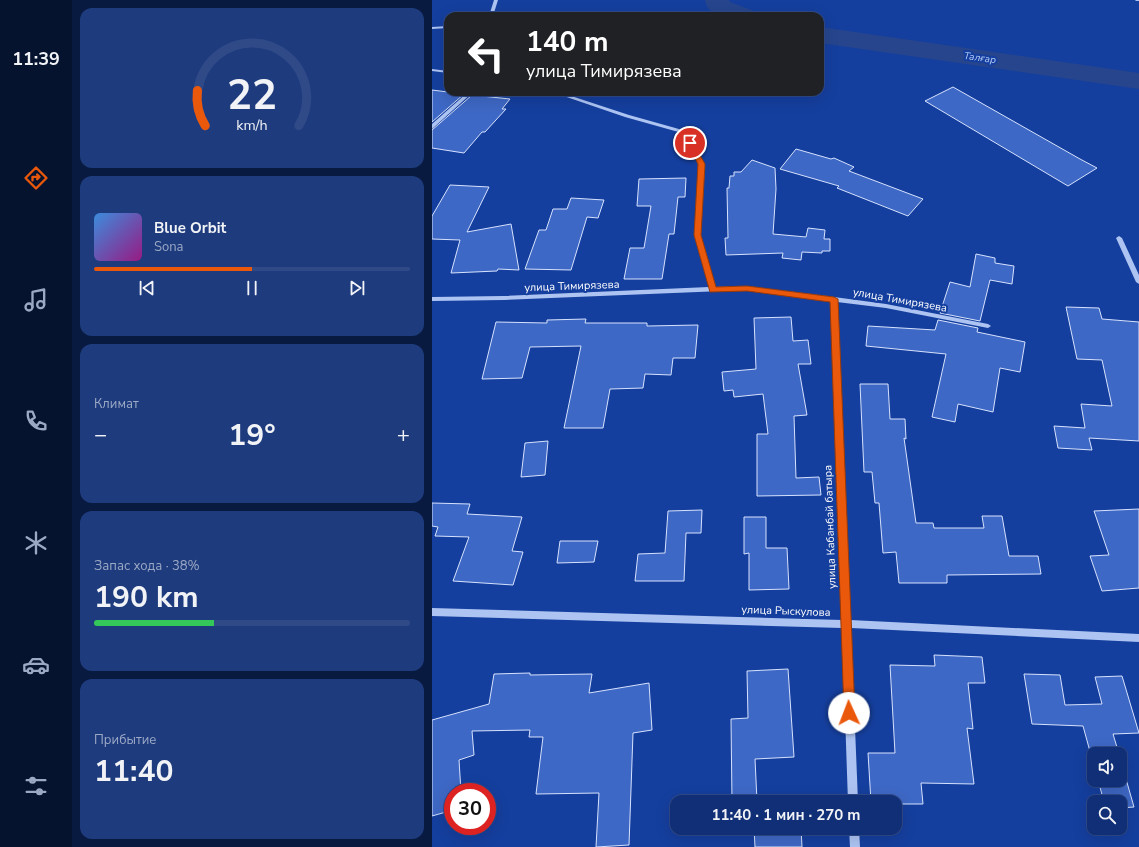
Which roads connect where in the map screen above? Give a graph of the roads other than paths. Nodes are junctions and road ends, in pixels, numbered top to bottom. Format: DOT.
graph roads {
  1 [pos="496,0"];
  2 [pos="492,12"];
  3 [pos="444,27"];
  4 [pos="432,28"];
  5 [pos="432,70"];
  6 [pos="444,72"];
  7 [pos="467,96"];
  8 [pos="566,96"];
  9 [pos="432,127"];
  10 [pos="1119,238"];
  11 [pos="1139,282"];
  12 [pos="713,290"];
  13 [pos="432,299"];
  14 [pos="834,299"];
  15 [pos="988,326"];
  16 [pos="432,612"];
  17 [pos="846,624"];
  18 [pos="1139,638"];
  19 [pos="853,795"];
  20 [pos="854,835"];
  21 [pos="855,847"];
  1 -- 2 [label="street"];
  3 -- 4 [label="street"];
  5 -- 6 [label="street"];
  7 -- 9 [label="street"];
  8 -- 12 [label="street"];
  10 -- 11 [label="street"];
  12 -- 13 [label="street, улица Тимирязева"];
  12 -- 14 [label="street, улица Тимирязева"];
  14 -- 15 [label="street, улица Тимирязева"];
  14 -- 17 [label="street, улица Кабанбай батыра"];
  16 -- 17 [label="street, улица Рыскулова"];
  17 -- 18 [label="street, улица Рыскулова"];
  17 -- 19 [label="street, улица Кабанбай батыра"];
  20 -- 21 [label="street"];
}
